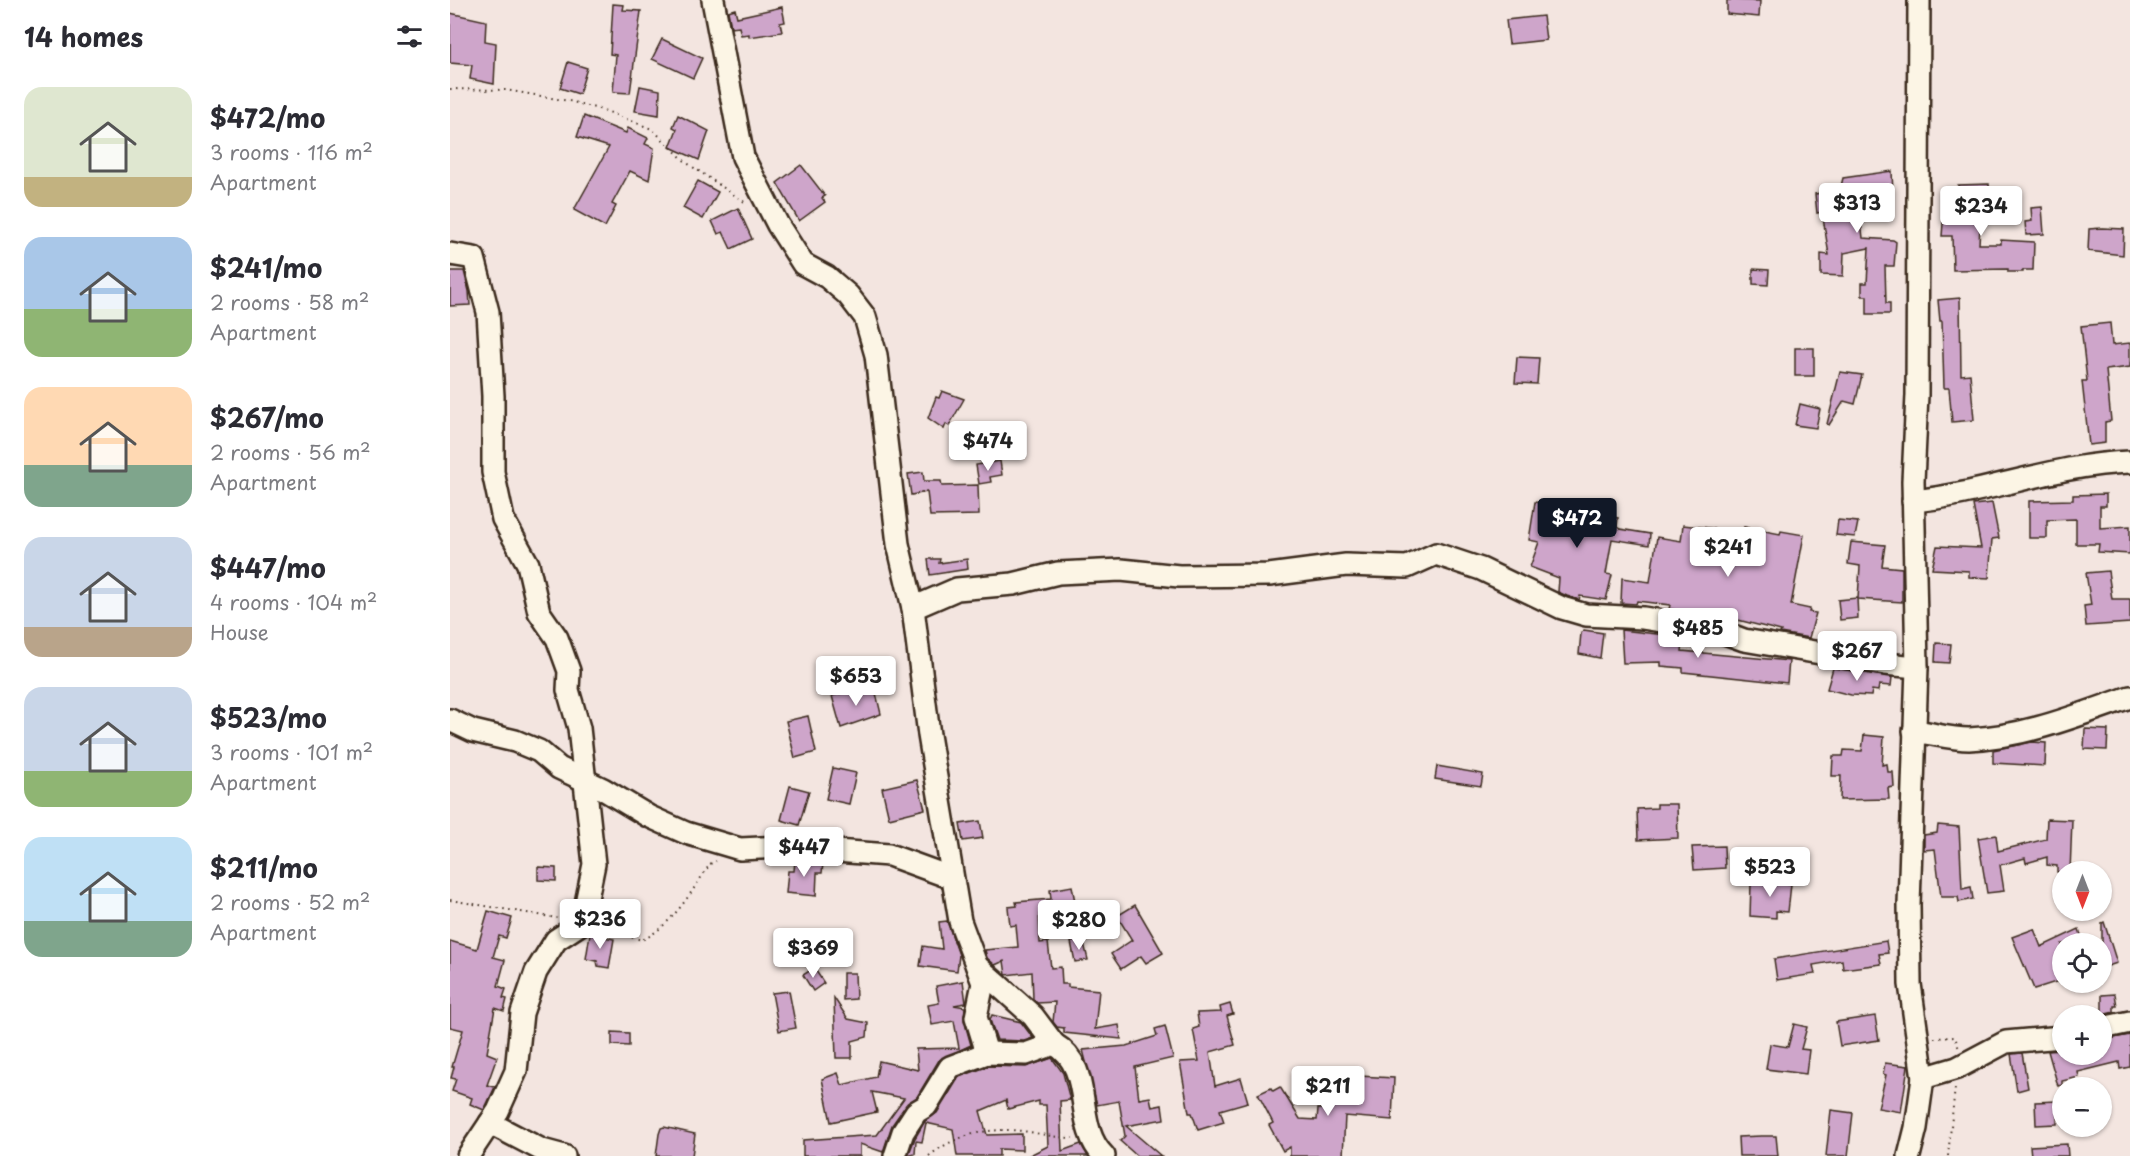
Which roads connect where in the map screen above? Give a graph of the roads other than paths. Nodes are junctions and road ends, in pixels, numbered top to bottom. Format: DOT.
graph roads {
  1 [pos="713,0"];
  2 [pos="1919,0"];
  3 [pos="450,254"];
  4 [pos="2130,462"];
  5 [pos="1913,501"];
  6 [pos="913,608"];
  7 [pos="1917,667"];
  8 [pos="2130,697"];
  9 [pos="450,720"];
  10 [pos="1914,730"];
  11 [pos="586,783"];
  12 [pos="952,878"];
  13 [pos="970,951"];
  14 [pos="2130,1022"];
  15 [pos="2112,1026"];
  16 [pos="2052,1038"];
  17 [pos="1054,1044"];
  18 [pos="987,1053"];
  19 [pos="1923,1078"];
  20 [pos="490,1123"];
  21 [pos="1102,1153"];
  22 [pos="468,1156"];
  23 [pos="564,1156"];
  24 [pos="895,1156"];
  25 [pos="1908,1156"];
  1 -- 6 [label="street"];
  2 -- 5 [label="street"];
  3 -- 11 [label="street"];
  4 -- 5 [label="street"];
  5 -- 7 [label="street"];
  6 -- 7 [label="street"];
  6 -- 12 [label="street"];
  7 -- 10 [label="street"];
  8 -- 10 [label="street"];
  9 -- 11 [label="street"];
  10 -- 19 [label="street"];
  11 -- 12 [label="street"];
  11 -- 20 [label="street"];
  12 -- 13 [label="street"];
  13 -- 17 [label="street"];
  13 -- 18 [label="street"];
  14 -- 15 [label="street"];
  16 -- 19 [label="street"];
  17 -- 18 [label="street"];
  17 -- 21 [label="street"];
  18 -- 24 [label="street"];
  19 -- 25 [label="street"];
  20 -- 22 [label="street"];
  20 -- 23 [label="street"];
}
